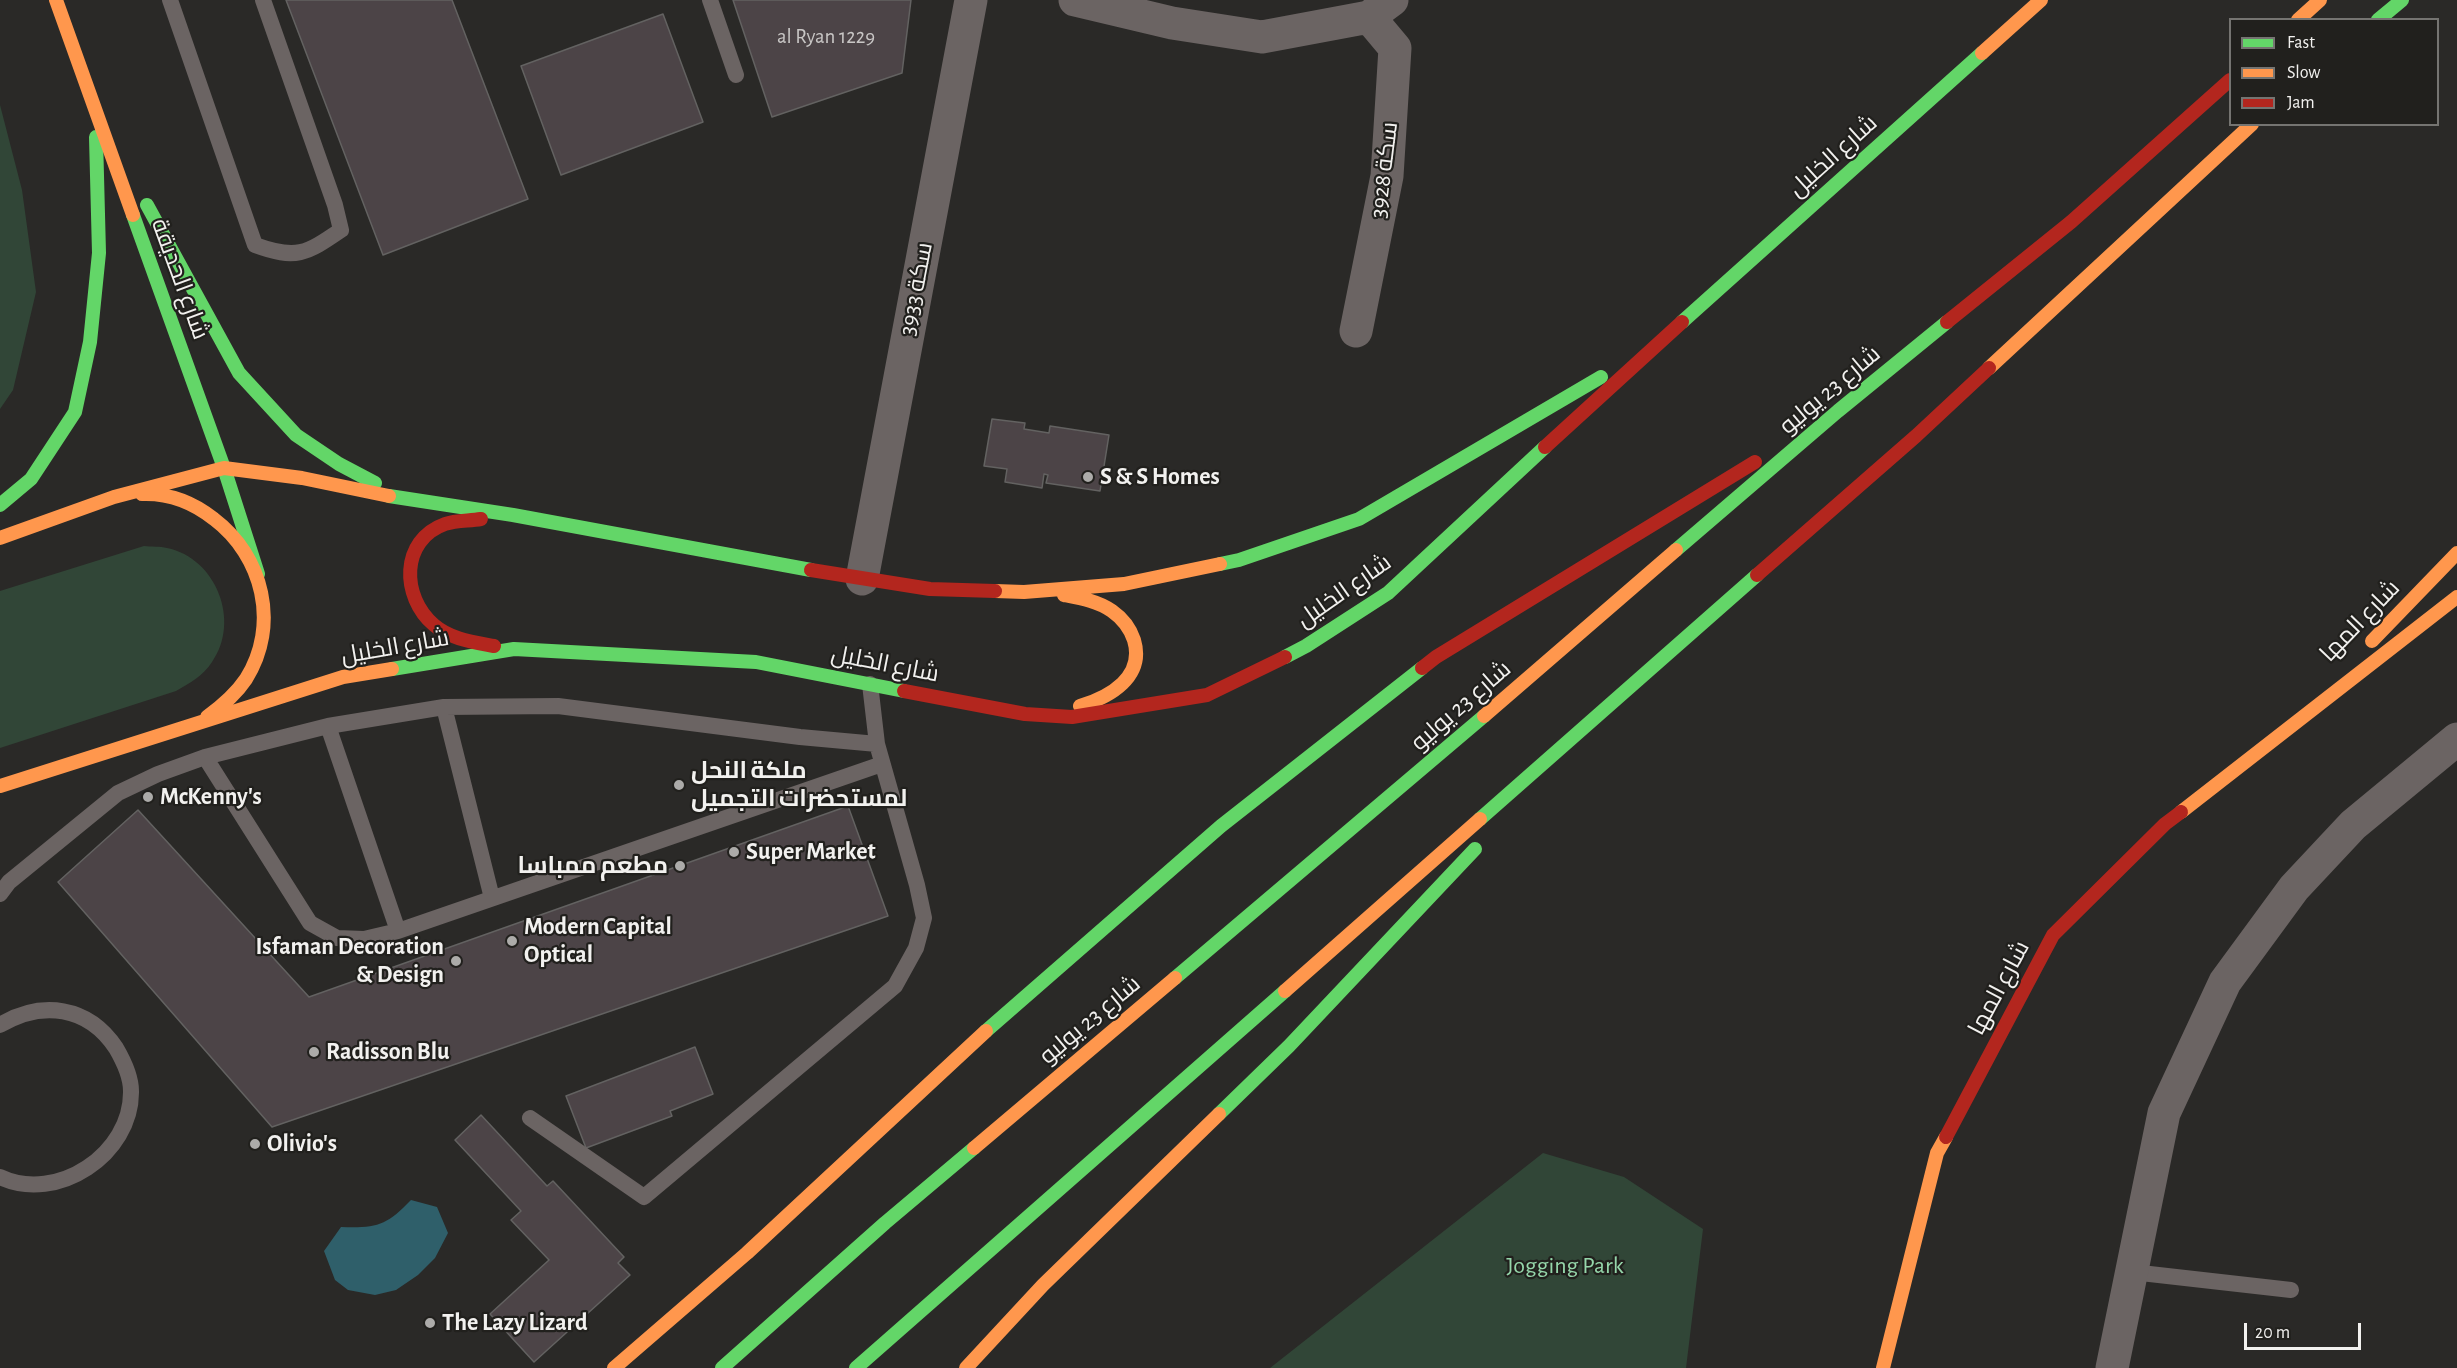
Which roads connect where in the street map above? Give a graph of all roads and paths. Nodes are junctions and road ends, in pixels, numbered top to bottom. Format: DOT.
graph roads {
  1 [pos="56,0"];
  2 [pos="170,0"];
  3 [pos="263,0"];
  4 [pos="710,0"];
  5 [pos="971,0"];
  6 [pos="1075,0"];
  7 [pos="2041,0"];
  8 [pos="2320,0"];
  9 [pos="2402,0"];
  10 [pos="1380,9"];
  11 [pos="1174,11"];
  12 [pos="2300,18"];
  13 [pos="2380,18"];
  14 [pos="736,75"];
  15 [pos="2229,81"];
  16 [pos="95,109"];
  17 [pos="2250,126"];
  18 [pos="1356,332"];
  19 [pos="1655,346"];
  20 [pos="1838,411"];
  21 [pos="224,468"];
  22 [pos="114,497"];
  23 [pos="406,499"];
  24 [pos="0,505"];
  25 [pos="513,515"];
  26 [pos="0,538"];
  27 [pos="2457,554"];
  28 [pos="258,574"];
  29 [pos="862,579"];
  30 [pos="1024,592"];
  31 [pos="2457,597"];
  32 [pos="514,649"];
  33 [pos="870,684"];
  34 [pos="1632,684"];
  35 [pos="444,707"];
  36 [pos="1025,714"];
  37 [pos="2296,720"];
  38 [pos="328,726"];
  39 [pos="187,727"];
  40 [pos="2457,739"];
  41 [pos="877,744"];
  42 [pos="205,757"];
  43 [pos="882,764"];
  44 [pos="0,786"];
  45 [pos="1517,804"];
  46 [pos="1485,839"];
  47 [pos="0,894"];
  48 [pos="492,898"];
  49 [pos="398,931"];
  50 [pos="0,1025"];
  51 [pos="530,1118"];
  52 [pos="0,1177"];
  53 [pos="2132,1272"];
  54 [pos="2291,1290"];
  55 [pos="614,1368"];
  56 [pos="722,1368"];
  57 [pos="856,1368"];
  58 [pos="966,1368"];
  59 [pos="1883,1368"];
  60 [pos="2112,1368"];
  1 -- 16 [label="street, شارع الحديقة"];
  2 -- 3 [label="lane"];
  4 -- 14 [label="lane"];
  5 -- 29 [label="street, سكة 3933"];
  6 -- 11 [label="street, سكة 3928"];
  7 -- 19 [label="street, شارع الخليل"];
  8 -- 12 [label="street"];
  9 -- 13 [label="street"];
  10 -- 11 [label="street, سكة 3928"];
  10 -- 18 [label="street, سكة 3928"];
  15 -- 20 [label="street, شارع 23 يوليو"];
  16 -- 21 [label="street, شارع الحديقة"];
  16 -- 23 [label="street"];
  16 -- 24 [label="street"];
  17 -- 34 [label="street"];
  19 -- 30 [label="street, شارع الخليل"];
  19 -- 36 [label="street, شارع الخليل"];
  20 -- 55 [label="street"];
  20 -- 56 [label="street, شارع 23 يوليو"];
  21 -- 22 [label="street, شارع الخليل"];
  21 -- 23 [label="street, شارع الخليل"];
  21 -- 28 [label="street, شارع الحديقة"];
  22 -- 26 [label="street, شارع الخليل"];
  22 -- 28 [label="street"];
  23 -- 25 [label="street, شارع الخليل"];
  25 -- 29 [label="street, شارع الخليل"];
  25 -- 32 [label="street"];
  27 -- 37 [label="street, شارع المها"];
  28 -- 39 [label="street"];
  29 -- 30 [label="street, شارع الخليل"];
  30 -- 36 [label="street"];
  31 -- 37 [label="street, شارع المها"];
  32 -- 33 [label="street, شارع الخليل"];
  32 -- 39 [label="street, شارع الخليل"];
  33 -- 36 [label="street, شارع الخليل"];
  33 -- 41 [label="lane"];
  34 -- 45 [label="street"];
  34 -- 57 [label="street"];
  35 -- 38 [label="lane"];
  35 -- 41 [label="lane"];
  35 -- 48 [label="lane"];
  37 -- 59 [label="street, شارع المها"];
  38 -- 42 [label="lane"];
  38 -- 49 [label="lane"];
  39 -- 44 [label="street, شارع الخليل"];
  40 -- 53 [label="street"];
  41 -- 43 [label="lane"];
  42 -- 47 [label="lane"];
  42 -- 49 [label="lane"];
  43 -- 48 [label="lane"];
  43 -- 51 [label="lane"];
  46 -- 58 [label="street"];
  48 -- 49 [label="lane"];
  50 -- 52 [label="lane"];
  53 -- 54 [label="lane"];
  53 -- 60 [label="street"];
}
